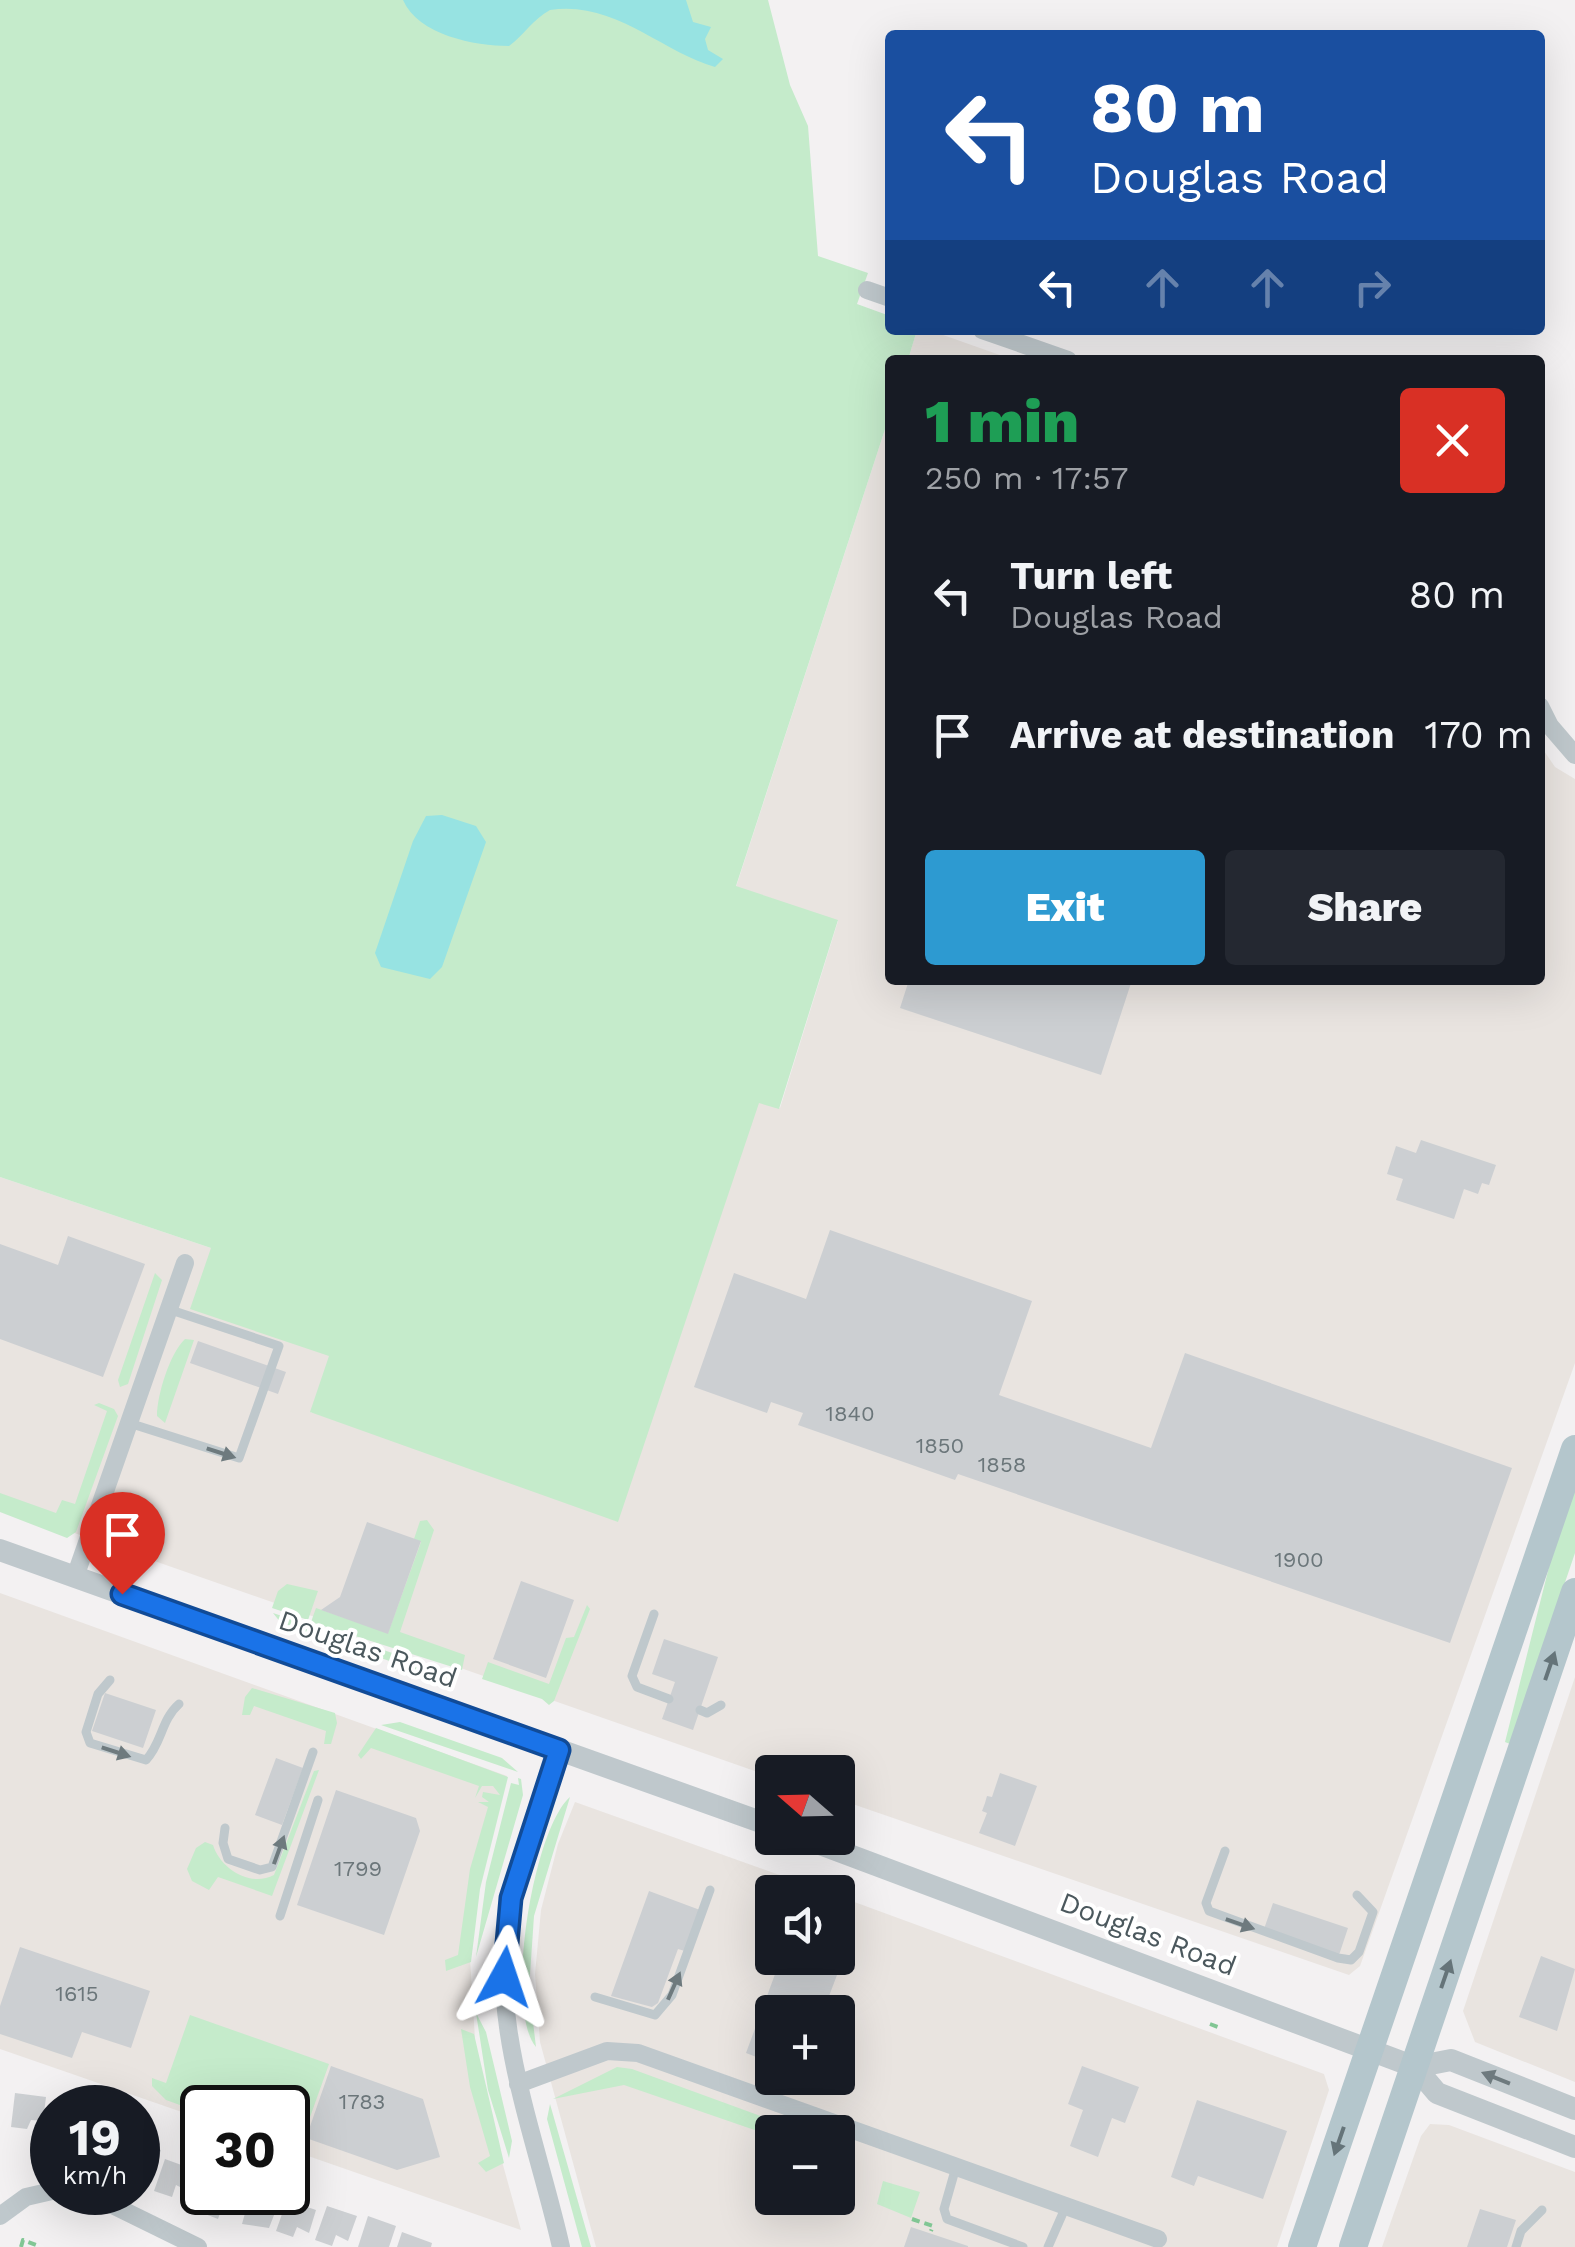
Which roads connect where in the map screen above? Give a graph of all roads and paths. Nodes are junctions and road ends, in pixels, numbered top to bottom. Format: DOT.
graph roads {
  1 [pos="867,290"];
  2 [pos="885,296"];
  3 [pos="996,335"];
  4 [pos="1054,355"];
  5 [pos="1545,716"];
  6 [pos="1575,756"];
  7 [pos="184,1263"];
  8 [pos="168,1310"];
  9 [pos="129,1422"];
  10 [pos="1575,1449"];
  11 [pos="0,1550"];
  12 [pos="75,1577"];
  13 [pos="1575,1592"];
  14 [pos="654,1614"];
  15 [pos="110,1680"];
  16 [pos="669,1699"];
  17 [pos="180,1704"];
  18 [pos="721,1705"];
  19 [pos="700,1710"];
  20 [pos="559,1750"];
  21 [pos="313,1752"];
  22 [pos="318,1800"];
  23 [pos="755,1820"];
  24 [pos="226,1828"];
  25 [pos="1225,1851"];
  26 [pos="850,1855"];
  27 [pos="710,1890"];
  28 [pos="1357,1895"];
  29 [pos="280,1916"];
  30 [pos="596,1997"];
  31 [pos="1210,2024"];
  32 [pos="1218,2027"];
  33 [pos="1370,2049"];
  34 [pos="1415,2067"];
  35 [pos="518,2084"];
  36 [pos="1575,2109"];
  37 [pos="1575,2147"];
  38 [pos="956,2167"];
  39 [pos="30,2195"];
  40 [pos="1066,2206"];
  41 [pos="1542,2210"];
  42 [pos="133,2215"];
  43 [pos="0,2216"];
  44 [pos="912,2219"];
  45 [pos="931,2231"];
  46 [pos="1158,2239"];
  47 [pos="36,2245"];
  48 [pos="21,2247"];
  49 [pos="198,2247"];
  50 [pos="561,2247"];
  51 [pos="1023,2247"];
  52 [pos="1048,2247"];
  53 [pos="1302,2247"];
  54 [pos="1353,2247"];
  55 [pos="1516,2247"];
  1 -- 2 [label="street"];
  3 -- 4 [label="street"];
  5 -- 6 [label="street"];
  7 -- 8 [label="street"];
  8 -- 9 [label="street"];
  9 -- 8 [label="lane, one-way"];
  9 -- 12 [label="street"];
  10 -- 33 [label="main road"];
  11 -- 12 [label="street, Douglas Road"];
  12 -- 20 [label="street, Douglas Road"];
  34 -- 13 [label="main road, one-way"];
  14 -- 16 [label="lane"];
  15 -- 17 [label="lane, one-way"];
  18 -- 19 [label="lane"];
  20 -- 23 [label="street, Douglas Road"];
  20 -- 35 [label="street"];
  24 -- 21 [label="lane, one-way"];
  22 -- 29 [label="lane"];
  25 -- 28 [label="lane, one-way"];
  26 -- 33 [label="street, Douglas Road"];
  30 -- 27 [label="lane, one-way"];
  31 -- 32 [label="path"];
  33 -- 34 [label="street, Douglas Road"];
  33 -- 53 [label="main road, one-way"];
  36 -- 34 [label="street, Douglas Road, one-way"];
  34 -- 37 [label="street, Douglas Road"];
  34 -- 54 [label="main road"];
  35 -- 38 [label="street"];
  35 -- 50 [label="street"];
  38 -- 40 [label="street"];
  38 -- 51 [label="lane"];
  39 -- 43 [label="street"];
  40 -- 46 [label="street"];
  40 -- 52 [label="lane"];
  41 -- 55 [label="lane"];
  42 -- 49 [label="street"];
  44 -- 45 [label="path"];
  47 -- 48 [label="path"];
}
